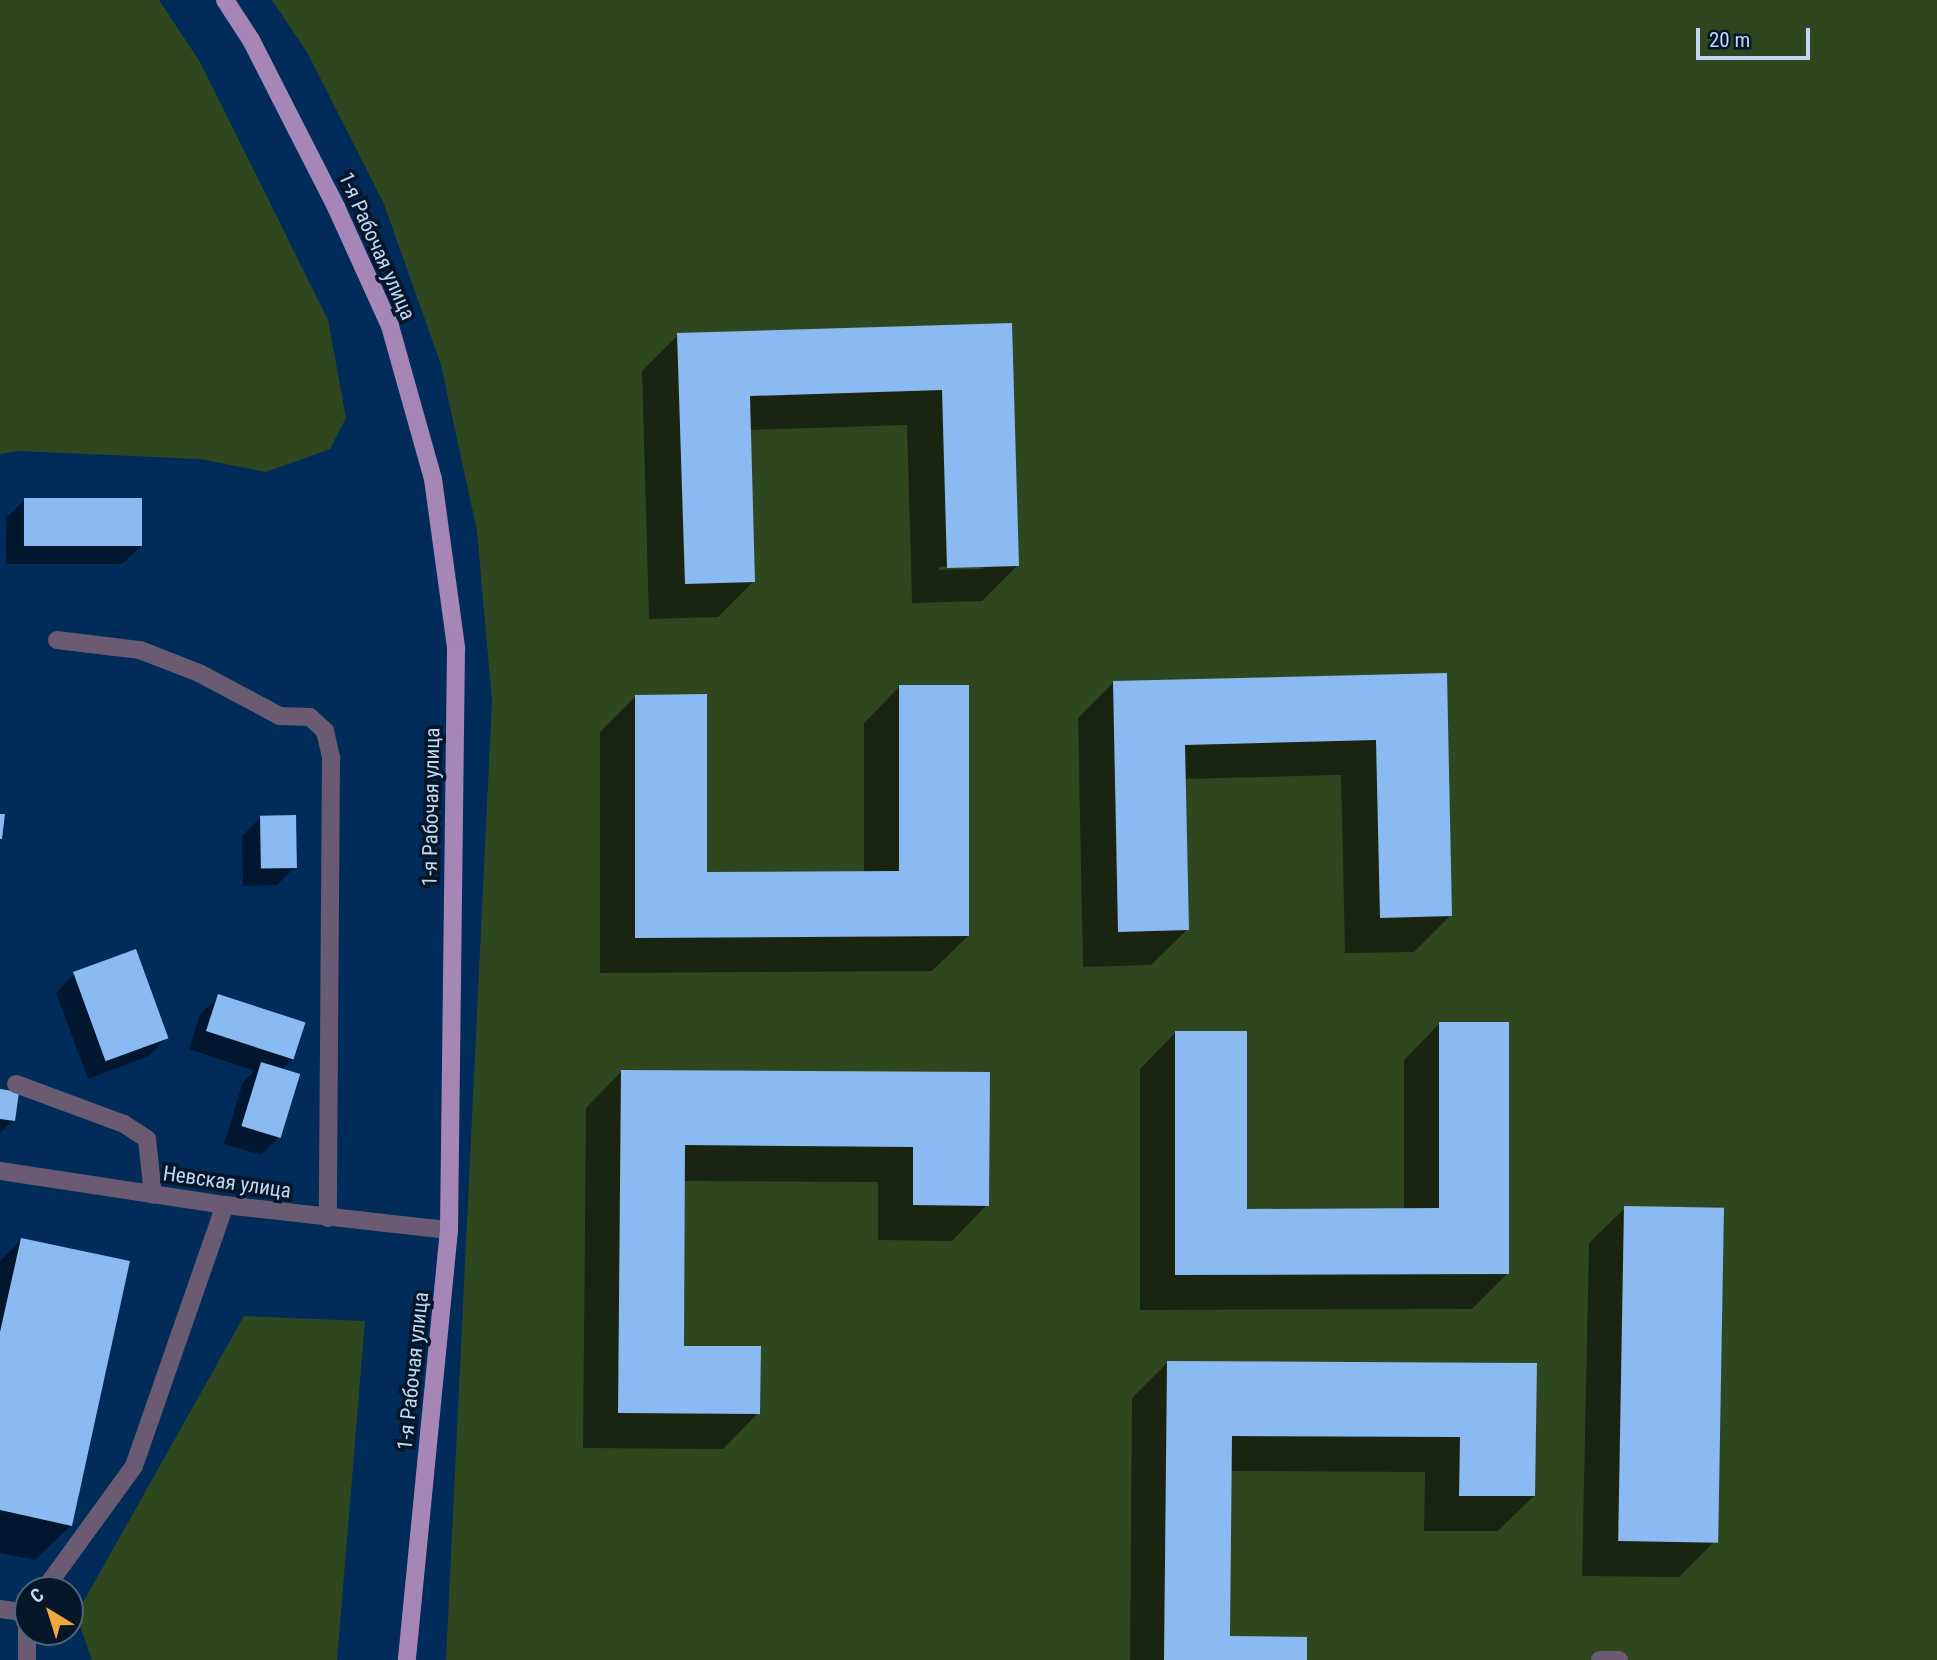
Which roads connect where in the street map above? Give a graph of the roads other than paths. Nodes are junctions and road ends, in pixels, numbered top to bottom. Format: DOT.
graph roads {
  1 [pos="225,0"];
  2 [pos="57,640"];
  3 [pos="16,1084"];
  4 [pos="0,1171"];
  5 [pos="153,1195"];
  6 [pos="225,1205"];
  7 [pos="328,1218"];
  8 [pos="449,1230"];
  9 [pos="54,1576"];
  10 [pos="407,1660"];
  11 [pos="1600,1660"];
  12 [pos="1619,1660"];
  1 -- 8 [label="main road, 1-я Рабочая улица"];
  2 -- 7 [label="lane"];
  3 -- 5 [label="lane"];
  4 -- 5 [label="lane, Невская улица"];
  5 -- 6 [label="lane, Невская улица"];
  6 -- 7 [label="lane, Невская улица"];
  6 -- 9 [label="lane"];
  7 -- 8 [label="lane, Невская улица"];
  8 -- 10 [label="main road, 1-я Рабочая улица"];
  11 -- 12 [label="lane"];
}
